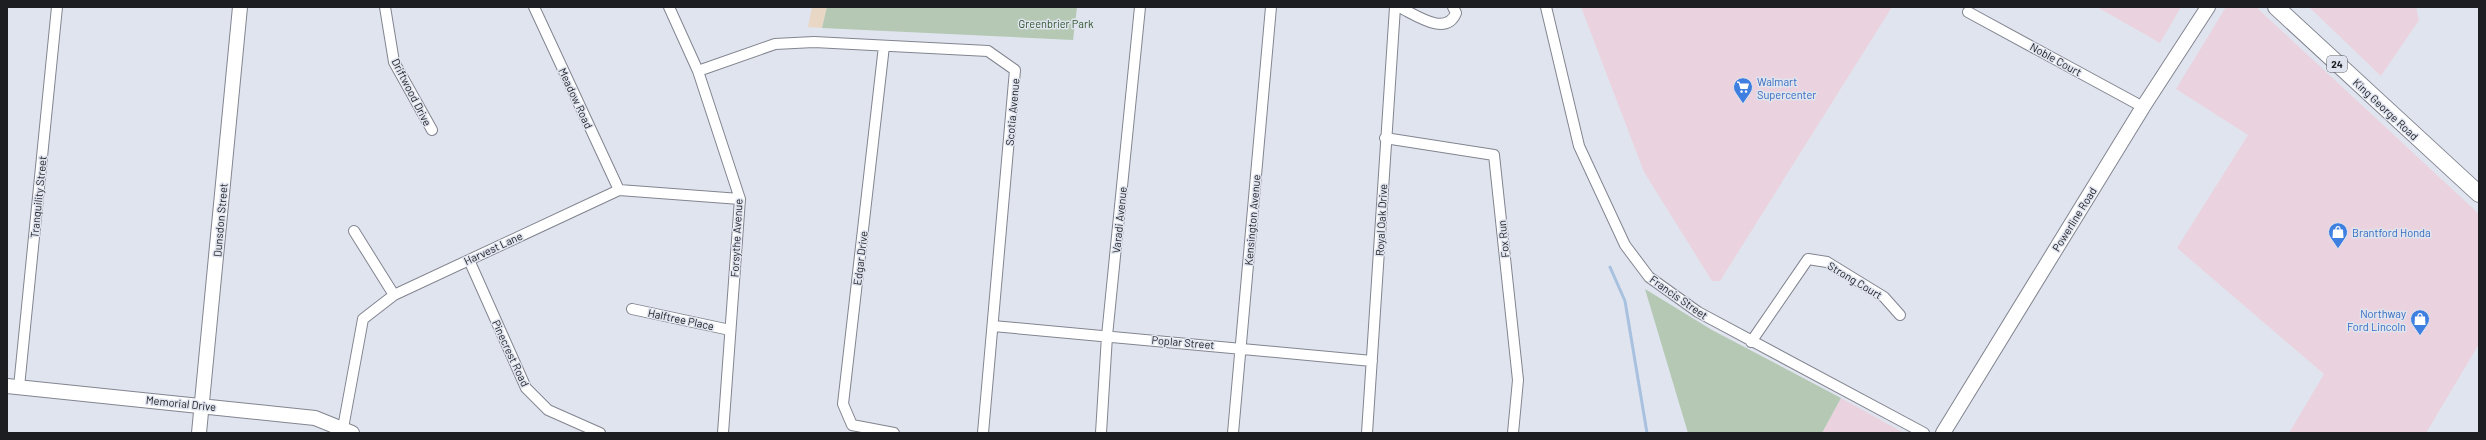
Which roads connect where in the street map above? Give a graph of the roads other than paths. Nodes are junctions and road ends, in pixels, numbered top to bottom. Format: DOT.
graph roads {
  1 [pos="57,7"];
  2 [pos="240,7"];
  3 [pos="385,7"];
  4 [pos="534,7"];
  5 [pos="669,7"];
  6 [pos="1140,7"];
  7 [pos="1271,7"];
  8 [pos="1395,7"];
  9 [pos="1399,7"];
  10 [pos="1453,7"];
  11 [pos="1546,7"];
  12 [pos="2208,7"];
  13 [pos="2276,7"];
  14 [pos="1968,12"];
  15 [pos="884,46"];
  16 [pos="698,71"];
  17 [pos="2143,107"];
  18 [pos="432,130"];
  19 [pos="1385,138"];
  20 [pos="618,190"];
  21 [pos="2479,194"];
  22 [pos="740,199"];
  23 [pos="354,232"];
  24 [pos="469,260"];
  25 [pos="394,295"];
  26 [pos="632,309"];
  27 [pos="1900,315"];
  28 [pos="993,326"];
  29 [pos="730,330"];
  30 [pos="1107,336"];
  31 [pos="1751,342"];
  32 [pos="1240,348"];
  33 [pos="1372,361"];
  34 [pos="13,387"];
  35 [pos="202,405"];
  36 [pos="348,431"];
  37 [pos="200,433"];
  38 [pos="600,433"];
  39 [pos="723,433"];
  40 [pos="894,433"];
  41 [pos="983,433"];
  42 [pos="1101,433"];
  43 [pos="1233,433"];
  44 [pos="1367,433"];
  45 [pos="1512,433"];
  46 [pos="1924,433"];
  47 [pos="1943,433"];
  1 -- 34 [label="street, Tranquility Street"];
  2 -- 35 [label="main road, Dunsdon Street"];
  3 -- 18 [label="street, Driftwood Drive"];
  4 -- 20 [label="street, Meadow Road"];
  5 -- 16 [label="street, Forsythe Avenue"];
  6 -- 30 [label="street, Varadi Avenue"];
  7 -- 32 [label="street, Kensington Avenue"];
  8 -- 19 [label="street, Royal Oak Drive"];
  9 -- 10 [label="street"];
  11 -- 31 [label="street, Francis Street"];
  12 -- 17 [label="main road, Powerline Road"];
  13 -- 21 [label="main road, King George Road / 24"];
  14 -- 17 [label="street, Noble Court"];
  15 -- 16 [label="street, Scotia Avenue"];
  15 -- 28 [label="street, Scotia Avenue"];
  15 -- 40 [label="street, Edgar Drive"];
  16 -- 22 [label="street, Forsythe Avenue"];
  17 -- 47 [label="main road, Powerline Road"];
  19 -- 33 [label="street, Royal Oak Drive"];
  19 -- 45 [label="street, Fox Run"];
  20 -- 22 [label="street, Harvest Lane"];
  20 -- 24 [label="street, Harvest Lane"];
  22 -- 29 [label="street, Forsythe Avenue"];
  23 -- 25 [label="street"];
  24 -- 25 [label="street, Harvest Lane"];
  24 -- 38 [label="street, Pinecrest Road"];
  25 -- 36 [label="street, Harvest Lane"];
  26 -- 29 [label="street, Halftree Place"];
  27 -- 31 [label="street, Strong Court"];
  28 -- 30 [label="street, Poplar Street"];
  28 -- 41 [label="street, Scotia Avenue"];
  29 -- 39 [label="street, Forsythe Avenue"];
  30 -- 32 [label="street, Poplar Street"];
  30 -- 42 [label="street, Varadi Avenue"];
  31 -- 46 [label="street, Francis Street"];
  32 -- 33 [label="street, Poplar Street"];
  32 -- 43 [label="street, Kensington Avenue"];
  33 -- 44 [label="street, Royal Oak Drive"];
  34 -- 35 [label="main road, Memorial Drive"];
  35 -- 36 [label="main road, Memorial Drive"];
  35 -- 37 [label="main road, Dunsdon Street"];
}
